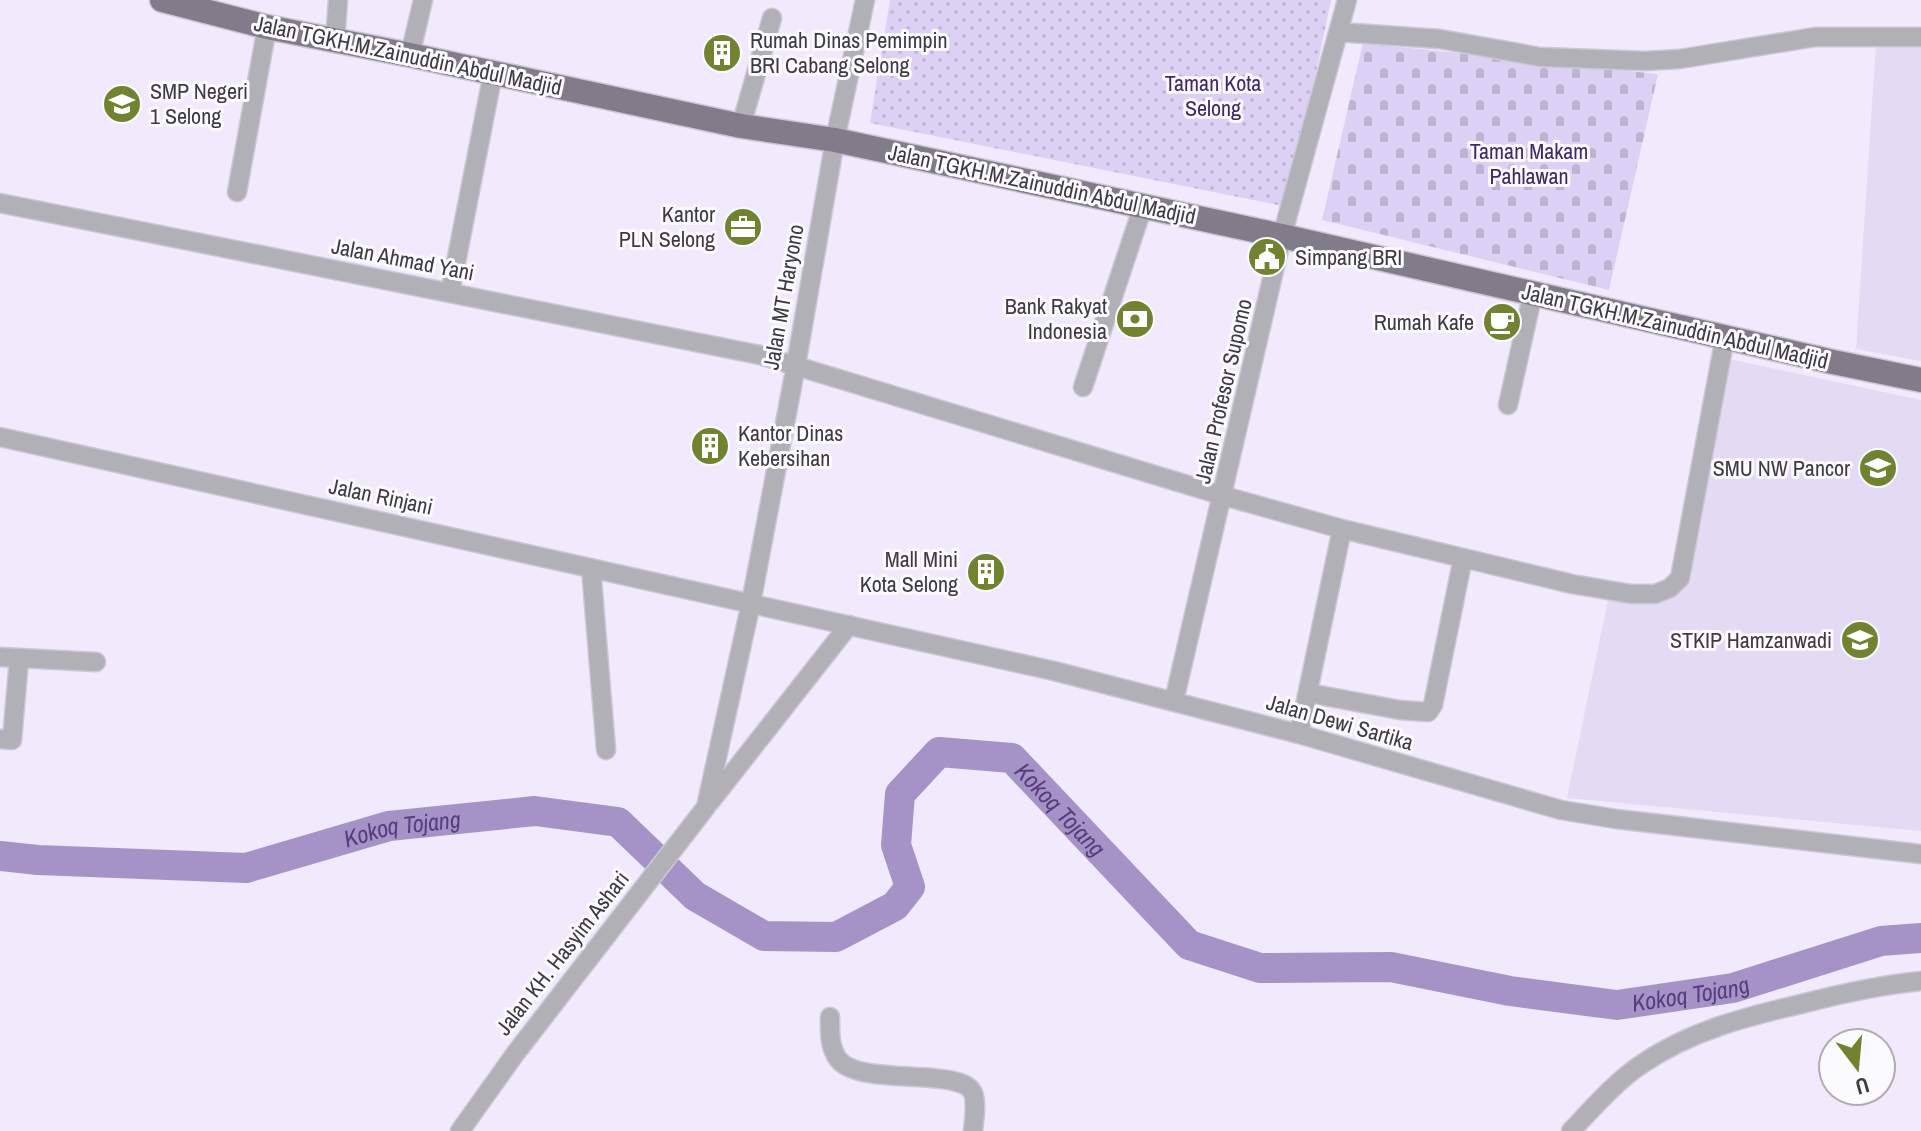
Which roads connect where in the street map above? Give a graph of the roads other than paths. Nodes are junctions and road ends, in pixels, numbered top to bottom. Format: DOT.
graph roads {
  1 [pos="162,0"];
  2 [pos="338,0"];
  3 [pos="423,0"];
  4 [pos="865,0"];
  5 [pos="1347,0"];
  6 [pos="772,18"];
  7 [pos="267,27"];
  8 [pos="1338,32"];
  9 [pos="1921,37"];
  10 [pos="335,41"];
  11 [pos="410,55"];
  12 [pos="493,73"];
  13 [pos="741,126"];
  14 [pos="835,140"];
  15 [pos="237,192"];
  16 [pos="0,203"];
  17 [pos="1143,206"];
  18 [pos="1282,236"];
  19 [pos="450,293"];
  20 [pos="1533,293"];
  21 [pos="1725,337"];
  22 [pos="796,365"];
  23 [pos="1921,380"];
  24 [pos="1083,387"];
  25 [pos="1508,405"];
  26 [pos="0,437"];
  27 [pos="1224,496"];
  28 [pos="1342,529"];
  29 [pos="1463,558"];
  30 [pos="591,568"];
  31 [pos="751,603"];
  32 [pos="849,625"];
  33 [pos="10,658"];
  34 [pos="96,662"];
  35 [pos="1308,693"];
  36 [pos="1174,701"];
  37 [pos="1299,734"];
  38 [pos="0,739"];
  39 [pos="606,750"];
  40 [pos="706,807"];
  41 [pos="1921,854"];
  42 [pos="1921,981"];
  43 [pos="830,1017"];
  44 [pos="460,1131"];
  45 [pos="973,1131"];
  46 [pos="1571,1131"];
  1 -- 7 [label="main road, Jalan TGKH.M.Zainuddin Abdul Madjid"];
  2 -- 10 [label="street"];
  3 -- 11 [label="street"];
  4 -- 14 [label="street, Jalan MT Haryono"];
  5 -- 8 [label="street, Jalan Profesor Supomo"];
  6 -- 13 [label="street"];
  7 -- 10 [label="main road, Jalan TGKH.M.Zainuddin Abdul Madjid"];
  7 -- 15 [label="street"];
  8 -- 9 [label="street"];
  8 -- 18 [label="street, Jalan Profesor Supomo"];
  10 -- 11 [label="main road, Jalan TGKH.M.Zainuddin Abdul Madjid"];
  11 -- 12 [label="main road, Jalan TGKH.M.Zainuddin Abdul Madjid"];
  12 -- 13 [label="main road, Jalan TGKH.M.Zainuddin Abdul Madjid"];
  12 -- 19 [label="street"];
  13 -- 14 [label="main road, Jalan TGKH.M.Zainuddin Abdul Madjid"];
  14 -- 17 [label="main road, Jalan TGKH.M.Zainuddin Abdul Madjid"];
  14 -- 22 [label="street, Jalan MT Haryono"];
  16 -- 19 [label="street, Jalan Ahmad Yani"];
  17 -- 18 [label="main road, Jalan TGKH.M.Zainuddin Abdul Madjid"];
  17 -- 24 [label="street"];
  18 -- 20 [label="main road, Jalan TGKH.M.Zainuddin Abdul Madjid"];
  18 -- 27 [label="street, Jalan Profesor Supomo"];
  19 -- 22 [label="street, Jalan Ahmad Yani"];
  20 -- 21 [label="main road, Jalan TGKH.M.Zainuddin Abdul Madjid"];
  20 -- 25 [label="street"];
  21 -- 23 [label="main road, Jalan TGKH.M.Zainuddin Abdul Madjid"];
  21 -- 29 [label="street, Jalan Ahmad Yani"];
  22 -- 27 [label="street, Jalan Ahmad Yani"];
  22 -- 31 [label="street, Jalan MT Haryono"];
  26 -- 30 [label="street, Jalan Rinjani"];
  27 -- 28 [label="street, Jalan Ahmad Yani"];
  27 -- 36 [label="street, Jalan Profesor Supomo"];
  28 -- 29 [label="street, Jalan Ahmad Yani"];
  28 -- 35 [label="street"];
  29 -- 35 [label="street"];
  30 -- 31 [label="street, Jalan Rinjani"];
  30 -- 39 [label="street"];
  31 -- 32 [label="street, Jalan Dewi Sartika"];
  31 -- 40 [label="street, Jalan KH. Hasyim Ashari"];
  32 -- 36 [label="street, Jalan Dewi Sartika"];
  32 -- 40 [label="street, Jalan KH. Hasyim Ashari"];
  33 -- 34 [label="street"];
  33 -- 38 [label="street"];
  35 -- 37 [label="street"];
  36 -- 37 [label="street, Jalan Dewi Sartika"];
  37 -- 41 [label="street, Jalan Dewi Sartika"];
  40 -- 44 [label="street, Jalan KH. Hasyim Ashari"];
  42 -- 46 [label="street"];
  43 -- 45 [label="street"];
}
